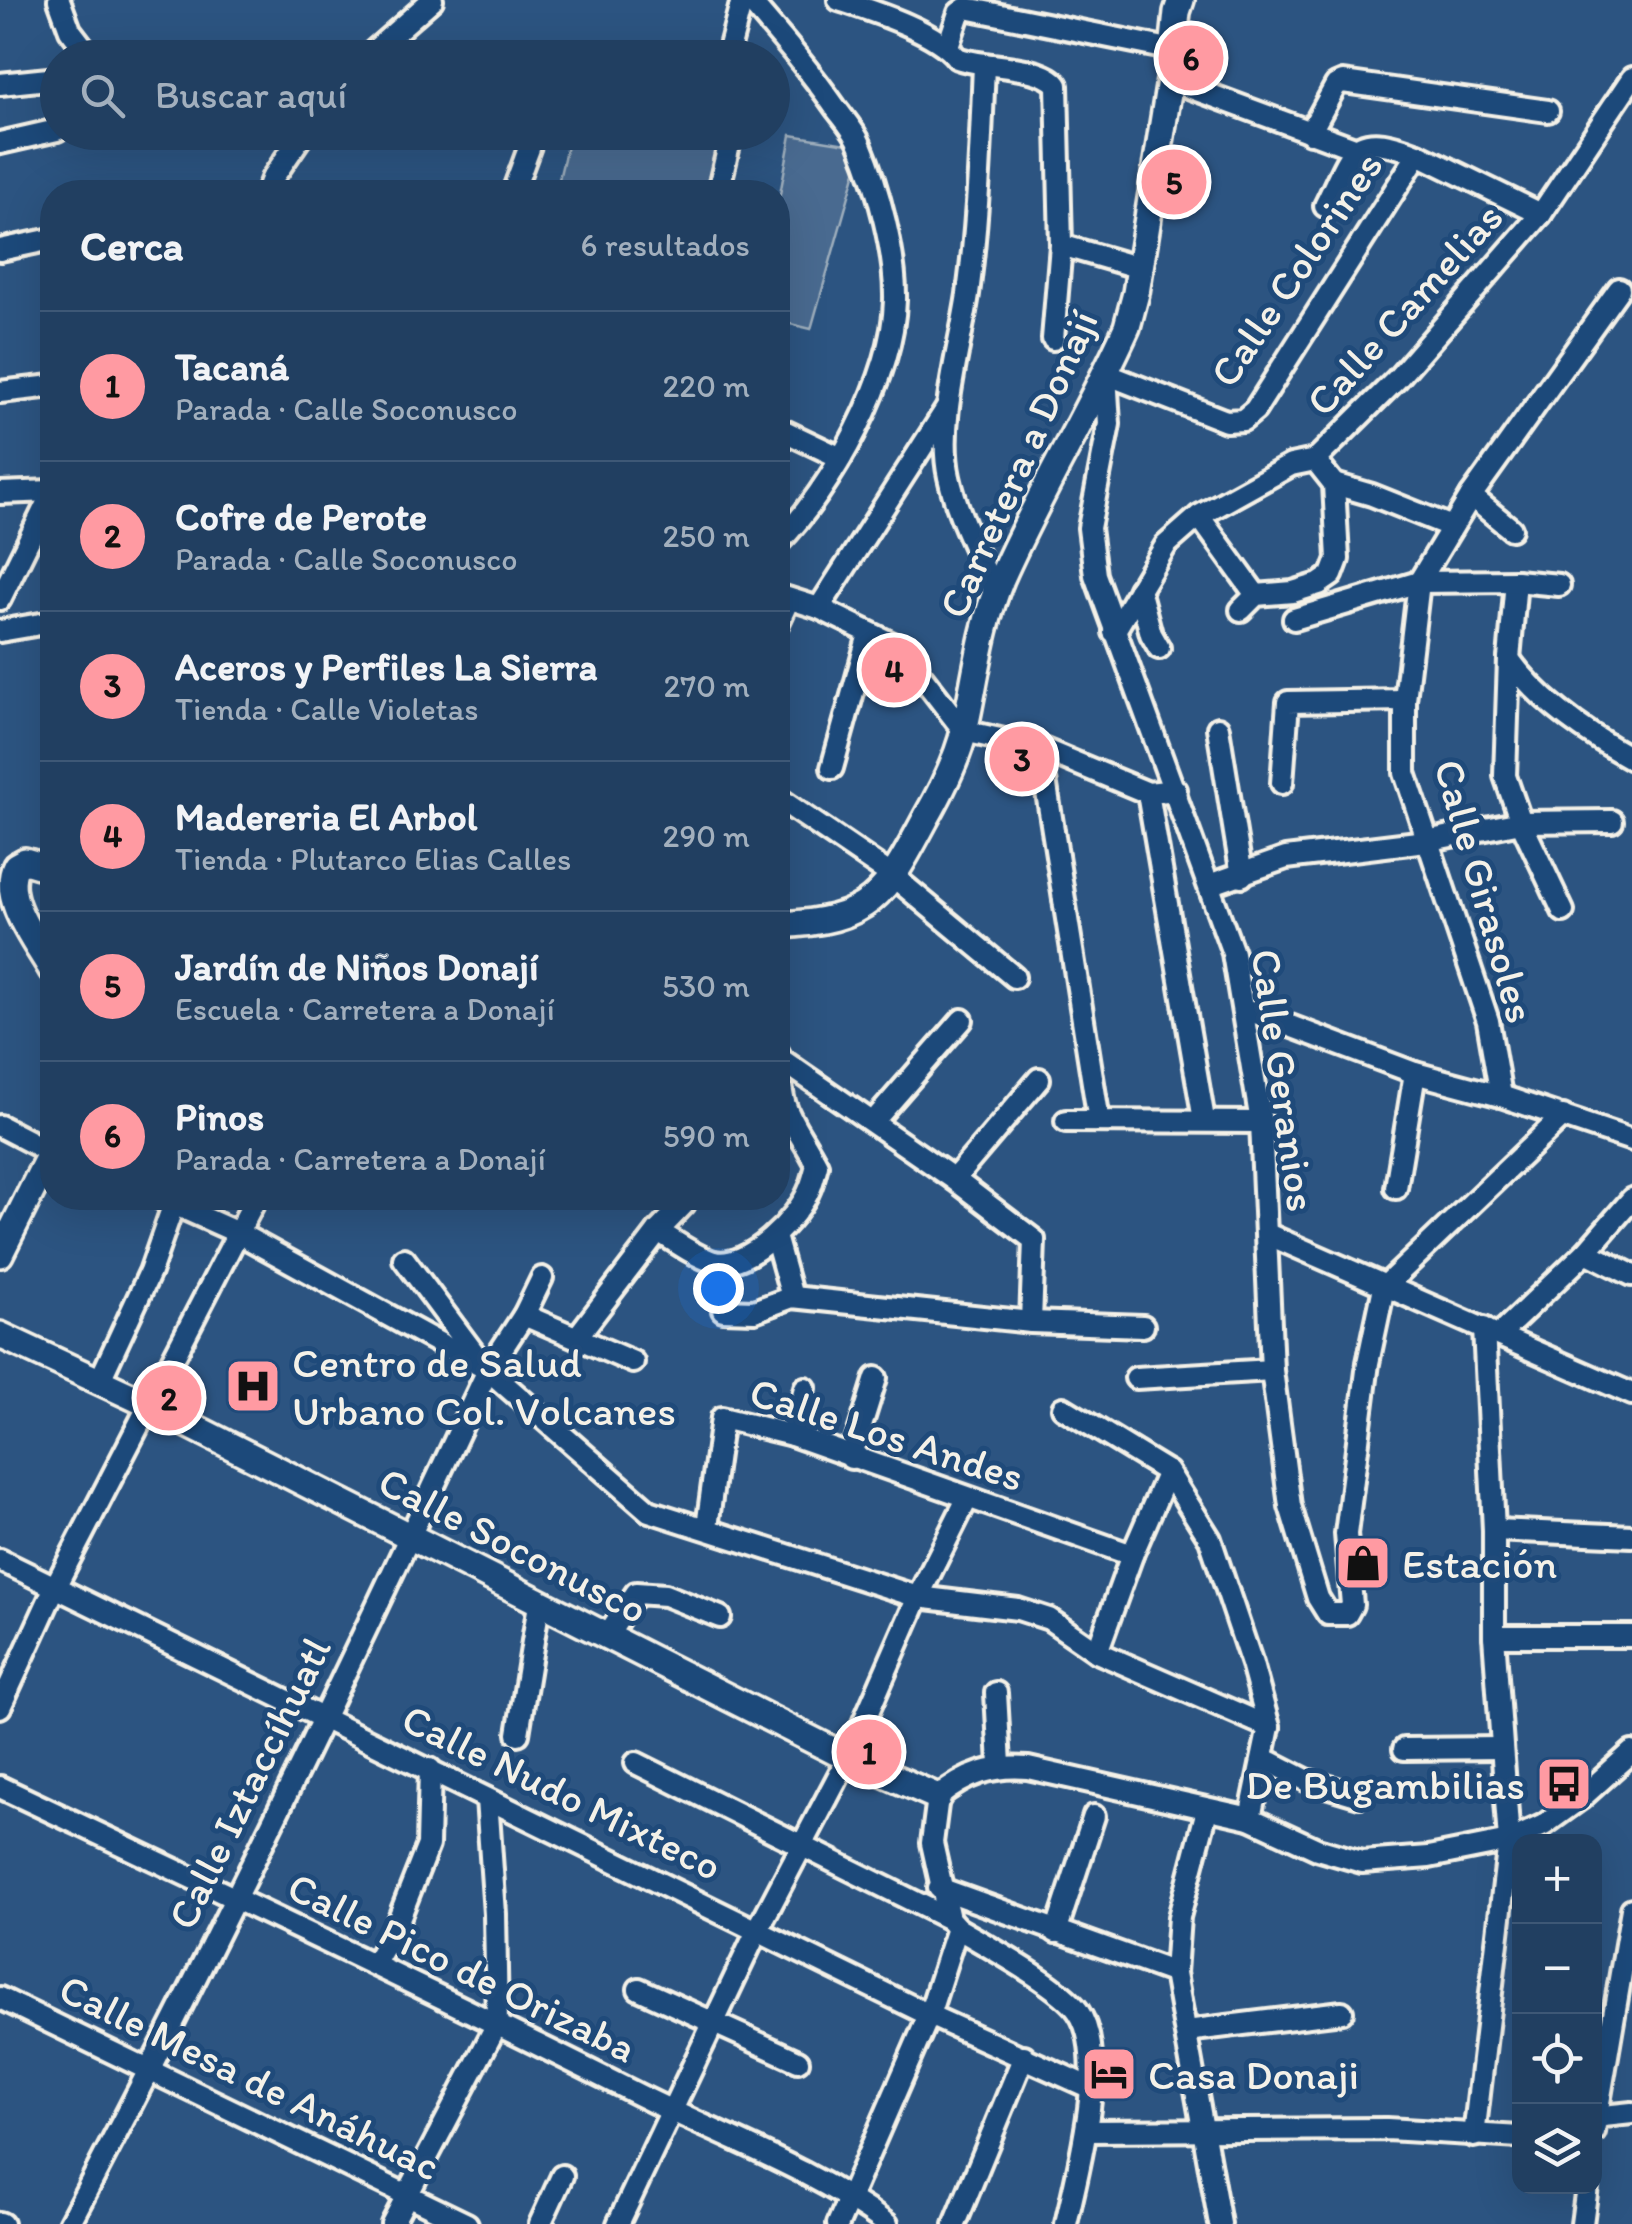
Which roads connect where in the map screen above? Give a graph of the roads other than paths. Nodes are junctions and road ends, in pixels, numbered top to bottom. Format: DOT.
graph roads {
  1 [pos="59,0"];
  2 [pos="432,0"];
  3 [pos="745,0"];
  4 [pos="839,0"];
  5 [pos="1181,0"];
  6 [pos="78,40"];
  7 [pos="386,40"];
  8 [pos="733,40"];
  9 [pos="784,40"];
  10 [pos="948,46"];
  11 [pos="790,47"];
  12 [pos="1174,50"];
  13 [pos="984,65"];
  14 [pos="1632,78"];
  15 [pos="40,80"];
  16 [pos="1170,80"];
  17 [pos="0,84"];
  18 [pos="1548,111"];
  19 [pos="1310,132"];
  20 [pos="40,134"];
  21 [pos="0,143"];
  22 [pos="1354,148"];
  23 [pos="292,150"];
  24 [pos="528,150"];
  25 [pos="728,150"];
  26 [pos="1418,154"];
  27 [pos="272,180"];
  28 [pos="517,180"];
  29 [pos="721,180"];
  30 [pos="1325,206"];
  31 [pos="1542,214"];
  32 [pos="40,241"];
  33 [pos="1061,245"];
  34 [pos="0,250"];
  35 [pos="1140,268"];
  36 [pos="1619,289"];
  37 [pos="1053,339"];
  38 [pos="1106,374"];
  39 [pos="40,387"];
  40 [pos="0,392"];
  41 [pos="948,406"];
  42 [pos="790,434"];
  43 [pos="840,458"];
  44 [pos="1315,460"];
  45 [pos="1334,484"];
  46 [pos="40,492"];
  47 [pos="0,494"];
  48 [pos="1471,496"];
  49 [pos="1199,516"];
  50 [pos="40,517"];
  51 [pos="1452,527"];
  52 [pos="1511,529"];
  53 [pos="790,530"];
  54 [pos="1516,581"];
  55 [pos="1420,582"];
  56 [pos="1559,584"];
  57 [pos="1139,589"];
  58 [pos="996,598"];
  59 [pos="0,599"];
  60 [pos="790,599"];
  61 [pos="819,608"];
  62 [pos="1294,619"];
  63 [pos="40,624"];
  64 [pos="0,631"];
  65 [pos="1114,632"];
  66 [pos="869,634"];
  67 [pos="1159,648"];
  68 [pos="1508,659"];
  69 [pos="1405,700"];
  70 [pos="1218,728"];
  71 [pos="964,730"];
  72 [pos="1040,748"];
  73 [pos="1632,758"];
  74 [pos="832,768"];
  75 [pos="1282,777"];
  76 [pos="1176,790"];
  77 [pos="1148,793"];
  78 [pos="790,806"];
  79 [pos="1612,821"];
  80 [pos="1521,822"];
  81 [pos="1426,842"];
  82 [pos="40,865"];
  83 [pos="1242,876"];
  84 [pos="894,877"];
  85 [pos="1209,885"];
  86 [pos="1563,911"];
  87 [pos="0,912"];
  88 [pos="26,924"];
  89 [pos="790,924"];
  90 [pos="40,949"];
  91 [pos="1014,977"];
  92 [pos="1245,1009"];
  93 [pos="962,1020"];
  94 [pos="790,1063"];
  95 [pos="1415,1073"];
  96 [pos="1039,1078"];
  97 [pos="1501,1096"];
  98 [pos="1564,1116"];
  99 [pos="1204,1120"];
  100 [pos="790,1121"];
  101 [pos="1066,1121"];
  102 [pos="873,1122"];
  103 [pos="1099,1122"];
  104 [pos="1261,1122"];
  105 [pos="0,1126"];
  106 [pos="1632,1140"];
  107 [pos="40,1146"];
  108 [pos="40,1176"];
  109 [pos="954,1180"];
  110 [pos="1396,1188"];
  111 [pos="1632,1200"];
  112 [pos="165,1210"];
  113 [pos="191,1210"];
  114 [pos="250,1210"];
  115 [pos="678,1210"];
  116 [pos="658,1231"];
  117 [pos="238,1233"];
  118 [pos="1267,1234"];
  119 [pos="775,1236"];
  120 [pos="1586,1252"];
  121 [pos="0,1254"];
  122 [pos="404,1259"];
  123 [pos="1632,1276"];
  124 [pos="542,1278"];
  125 [pos="1384,1286"];
  126 [pos="792,1297"];
  127 [pos="723,1310"];
  128 [pos="524,1316"];
  129 [pos="1031,1322"];
  130 [pos="1144,1326"];
  131 [pos="1492,1331"];
  132 [pos="0,1335"];
  133 [pos="576,1337"];
  134 [pos="632,1362"];
  135 [pos="488,1370"];
  136 [pos="1272,1370"];
  137 [pos="876,1378"];
  138 [pos="1136,1378"];
  139 [pos="99,1382"];
  140 [pos="805,1388"];
  141 [pos="1632,1394"];
  142 [pos="148,1404"];
  143 [pos="1063,1408"];
  144 [pos="792,1435"];
  145 [pos="851,1458"];
  146 [pos="1168,1472"];
  147 [pos="966,1499"];
  148 [pos="707,1528"];
  149 [pos="1494,1530"];
  150 [pos="1632,1536"];
  151 [pos="410,1537"];
  152 [pos="1132,1555"];
  153 [pos="0,1560"];
  154 [pos="55,1587"];
  155 [pos="918,1598"];
  156 [pos="539,1604"];
  157 [pos="720,1617"];
  158 [pos="1494,1636"];
  159 [pos="1632,1636"];
  160 [pos="606,1638"];
  161 [pos="1097,1652"];
  162 [pos="996,1693"];
  163 [pos="0,1707"];
  164 [pos="322,1717"];
  165 [pos="1270,1727"];
  166 [pos="518,1734"];
  167 [pos="1500,1748"];
  168 [pos="1404,1749"];
  169 [pos="1632,1752"];
  170 [pos="848,1758"];
  171 [pos="1263,1758"];
  172 [pos="636,1763"];
  173 [pos="1000,1766"];
  174 [pos="430,1769"];
  175 [pos="0,1786"];
  176 [pos="938,1796"];
  177 [pos="1360,1796"];
  178 [pos="487,1799"];
  179 [pos="1207,1810"];
  180 [pos="1094,1816"];
  181 [pos="1250,1818"];
  182 [pos="1509,1841"];
  183 [pos="802,1846"];
  184 [pos="939,1888"];
  185 [pos="235,1899"];
  186 [pos="1632,1908"];
  187 [pos="953,1924"];
  188 [pos="758,1929"];
  189 [pos="1056,1932"];
  190 [pos="374,1963"];
  191 [pos="1175,1973"];
  192 [pos="639,1989"];
  193 [pos="0,1998"];
  194 [pos="1342,2012"];
  195 [pos="929,2015"];
  196 [pos="497,2024"];
  197 [pos="713,2026"];
  198 [pos="1186,2031"];
  199 [pos="1024,2056"];
  200 [pos="798,2061"];
  201 [pos="150,2071"];
  202 [pos="1093,2089"];
  203 [pos="1598,2104"];
  204 [pos="672,2112"];
  205 [pos="1632,2114"];
  206 [pos="1602,2120"];
  207 [pos="1086,2131"];
  208 [pos="1206,2132"];
  209 [pos="1474,2136"];
  210 [pos="1512,2137"];
  211 [pos="562,2176"];
  212 [pos="1586,2194"];
  213 [pos="408,2196"];
  214 [pos="850,2197"];
  215 [pos="69,2224"];
  216 [pos="392,2224"];
  217 [pos="467,2224"];
  218 [pos="540,2224"];
  219 [pos="618,2224"];
  220 [pos="838,2224"];
  221 [pos="886,2224"];
  222 [pos="956,2224"];
  223 [pos="1066,2224"];
  224 [pos="1220,2224"];
  225 [pos="1582,2224"];
  1 -- 6 [label="street"];
  2 -- 7 [label="street"];
  3 -- 8 [label="street"];
  3 -- 9 [label="street"];
  4 -- 10 [label="street"];
  5 -- 12 [label="main road, Carretera a Donají"];
  10 -- 12 [label="street"];
  10 -- 13 [label="street"];
  11 -- 43 [label="street"];
  12 -- 16 [label="main road, Carretera a Donají"];
  13 -- 33 [label="street"];
  13 -- 41 [label="street"];
  14 -- 31 [label="street, Calle Camelias"];
  15 -- 17 [label="street"];
  16 -- 19 [label="street"];
  16 -- 35 [label="main road, Carretera a Donají"];
  18 -- 19 [label="street"];
  19 -- 22 [label="street"];
  20 -- 21 [label="street"];
  22 -- 26 [label="street"];
  22 -- 30 [label="street"];
  23 -- 27 [label="street"];
  24 -- 28 [label="street"];
  25 -- 29 [label="street"];
  26 -- 31 [label="street, Calle Colorines"];
  26 -- 38 [label="street, Calle Colorines"];
  31 -- 44 [label="street, Calle Camelias"];
  32 -- 34 [label="street"];
  33 -- 35 [label="street"];
  33 -- 37 [label="street"];
  35 -- 38 [label="main road, Carretera a Donají"];
  36 -- 48 [label="street, Calle Girasoles"];
  38 -- 58 [label="main road, Carretera a Donají"];
  38 -- 65 [label="street, Calle Geranios"];
  39 -- 40 [label="street"];
  41 -- 58 [label="street"];
  41 -- 61 [label="street"];
  42 -- 43 [label="street"];
  43 -- 53 [label="street"];
  44 -- 45 [label="street"];
  44 -- 49 [label="street, Calle Camelias"];
  45 -- 49 [label="street"];
  45 -- 51 [label="street"];
  46 -- 47 [label="street"];
  48 -- 51 [label="street, Calle Girasoles"];
  48 -- 52 [label="street"];
  49 -- 57 [label="street, Calle Camelias"];
  50 -- 59 [label="street"];
  51 -- 55 [label="street, Calle Girasoles"];
  54 -- 55 [label="street"];
  54 -- 56 [label="street"];
  54 -- 68 [label="street"];
  55 -- 62 [label="street"];
  55 -- 69 [label="street, Calle Girasoles"];
  57 -- 65 [label="street, Calle Camelias"];
  57 -- 67 [label="street"];
  58 -- 71 [label="main road, Carretera a Donají"];
  60 -- 61 [label="street"];
  61 -- 66 [label="street"];
  63 -- 64 [label="street"];
  65 -- 76 [label="street, Calle Geranios"];
  66 -- 71 [label="street"];
  66 -- 74 [label="street"];
  68 -- 73 [label="street"];
  68 -- 80 [label="street"];
  69 -- 75 [label="street"];
  69 -- 81 [label="street, Calle Girasoles"];
  70 -- 83 [label="street"];
  71 -- 72 [label="street"];
  71 -- 84 [label="main road, Carretera a Donají"];
  72 -- 77 [label="street"];
  72 -- 103 [label="street"];
  76 -- 77 [label="street"];
  76 -- 85 [label="street, Calle Geranios"];
  77 -- 99 [label="street"];
  78 -- 84 [label="street"];
  79 -- 80 [label="street"];
  80 -- 81 [label="street"];
  80 -- 86 [label="street"];
  81 -- 83 [label="street"];
  81 -- 97 [label="street, Calle Girasoles"];
  82 -- 88 [label="main road"];
  83 -- 85 [label="street"];
  84 -- 89 [label="main road, Carretera a Donají"];
  84 -- 91 [label="street"];
  85 -- 92 [label="street, Calle Geranios"];
  87 -- 88 [label="street"];
  88 -- 90 [label="main road"];
  92 -- 95 [label="street"];
  92 -- 104 [label="street, Calle Geranios"];
  93 -- 102 [label="street"];
  94 -- 102 [label="street"];
  95 -- 97 [label="street"];
  95 -- 110 [label="street"];
  96 -- 109 [label="street"];
  97 -- 98 [label="street"];
  98 -- 106 [label="street"];
  98 -- 125 [label="street"];
  99 -- 103 [label="street"];
  99 -- 104 [label="street"];
  100 -- 119 [label="street"];
  101 -- 103 [label="street"];
  102 -- 109 [label="street"];
  104 -- 118 [label="street, Calle Geranios"];
  105 -- 107 [label="street"];
  108 -- 121 [label="main road"];
  109 -- 129 [label="street"];
  111 -- 120 [label="street"];
  112 -- 139 [label="street"];
  113 -- 117 [label="street"];
  114 -- 117 [label="street"];
  115 -- 116 [label="street"];
  116 -- 119 [label="street"];
  116 -- 133 [label="street"];
  117 -- 135 [label="street"];
  117 -- 142 [label="street"];
  118 -- 125 [label="street"];
  118 -- 136 [label="street, Calle Geranios"];
  119 -- 126 [label="street"];
  120 -- 123 [label="street"];
  120 -- 131 [label="street"];
  122 -- 135 [label="street"];
  124 -- 128 [label="street, Calle Iztaccíhuatl"];
  125 -- 131 [label="street"];
  125 -- 136 [label="street, Calle Geranios"];
  126 -- 127 [label="street"];
  126 -- 129 [label="street"];
  128 -- 133 [label="street"];
  128 -- 135 [label="street, Calle Iztaccíhuatl"];
  129 -- 130 [label="street"];
  131 -- 141 [label="street"];
  131 -- 149 [label="street"];
  132 -- 139 [label="main road, Calle Soconusco"];
  133 -- 134 [label="street"];
  135 -- 148 [label="street"];
  135 -- 151 [label="street, Calle Iztaccíhuatl"];
  136 -- 138 [label="street"];
  137 -- 145 [label="street"];
  139 -- 142 [label="main road, Calle Soconusco"];
  140 -- 144 [label="street"];
  142 -- 151 [label="main road, Calle Soconusco"];
  142 -- 154 [label="street"];
  143 -- 146 [label="street"];
  144 -- 145 [label="street, Calle Los Andes"];
  144 -- 148 [label="street, Calle Los Andes"];
  145 -- 147 [label="street, Calle Los Andes"];
  146 -- 152 [label="street"];
  146 -- 165 [label="street"];
  147 -- 152 [label="street, Calle Los Andes"];
  147 -- 155 [label="street"];
  148 -- 155 [label="street"];
  149 -- 150 [label="street"];
  149 -- 158 [label="street"];
  151 -- 156 [label="main road, Calle Soconusco"];
  151 -- 164 [label="street, Calle Iztaccíhuatl"];
  152 -- 161 [label="street"];
  153 -- 154 [label="street, Calle Nudo Mixteco"];
  154 -- 163 [label="street"];
  154 -- 164 [label="street, Calle Nudo Mixteco"];
  155 -- 161 [label="street"];
  155 -- 170 [label="street"];
  156 -- 160 [label="main road, Calle Soconusco"];
  156 -- 166 [label="street"];
  157 -- 160 [label="street"];
  158 -- 159 [label="street"];
  158 -- 167 [label="street"];
  160 -- 170 [label="main road, Calle Soconusco"];
  161 -- 165 [label="street"];
  162 -- 173 [label="street"];
  164 -- 174 [label="street, Calle Nudo Mixteco"];
  164 -- 185 [label="street, Calle Iztaccíhuatl"];
  165 -- 171 [label="street"];
  167 -- 168 [label="street"];
  167 -- 182 [label="street"];
  169 -- 182 [label="street"];
  170 -- 176 [label="main road, Calle Soconusco"];
  170 -- 183 [label="street"];
  171 -- 177 [label="street"];
  171 -- 181 [label="street"];
  172 -- 183 [label="street"];
  173 -- 176 [label="street"];
  173 -- 179 [label="street"];
  174 -- 178 [label="street, Calle Nudo Mixteco"];
  174 -- 190 [label="street"];
  175 -- 185 [label="street, Calle Pico de Orizaba"];
  176 -- 184 [label="street"];
  178 -- 188 [label="street, Calle Nudo Mixteco"];
  178 -- 196 [label="street"];
  179 -- 181 [label="street"];
  179 -- 191 [label="street"];
  180 -- 189 [label="street"];
  181 -- 182 [label="street"];
  182 -- 209 [label="street"];
  183 -- 187 [label="street"];
  183 -- 188 [label="street"];
  184 -- 187 [label="street"];
  184 -- 189 [label="street"];
  185 -- 190 [label="street, Calle Pico de Orizaba"];
  185 -- 201 [label="street, Calle Iztaccíhuatl"];
  186 -- 203 [label="street"];
  187 -- 195 [label="street"];
  187 -- 202 [label="street"];
  188 -- 195 [label="street, Calle Nudo Mixteco"];
  188 -- 197 [label="street"];
  189 -- 191 [label="street"];
  190 -- 196 [label="street, Calle Pico de Orizaba"];
  191 -- 198 [label="street"];
  192 -- 197 [label="street"];
  193 -- 201 [label="street, Calle Mesa de Anáhuac"];
  194 -- 198 [label="street"];
  195 -- 199 [label="street, Calle Nudo Mixteco"];
  195 -- 214 [label="street"];
  196 -- 204 [label="street, Calle Pico de Orizaba"];
  196 -- 213 [label="street"];
  197 -- 200 [label="street"];
  197 -- 204 [label="street"];
  198 -- 208 [label="street"];
  199 -- 202 [label="street, Calle Nudo Mixteco"];
  199 -- 222 [label="street"];
  201 -- 213 [label="street, Calle Mesa de Anáhuac"];
  201 -- 215 [label="street, Calle Iztaccíhuatl"];
  202 -- 207 [label="street"];
  204 -- 214 [label="street, Calle Pico de Orizaba"];
  204 -- 219 [label="street"];
  205 -- 206 [label="street"];
  207 -- 208 [label="street"];
  207 -- 223 [label="street"];
  208 -- 209 [label="street"];
  208 -- 224 [label="street"];
  209 -- 210 [label="street"];
  211 -- 218 [label="street"];
  212 -- 225 [label="street"];
  213 -- 216 [label="street"];
  213 -- 217 [label="street, Calle Mesa de Anáhuac"];
  214 -- 220 [label="street"];
  214 -- 221 [label="street, Calle Pico de Orizaba"];
}
